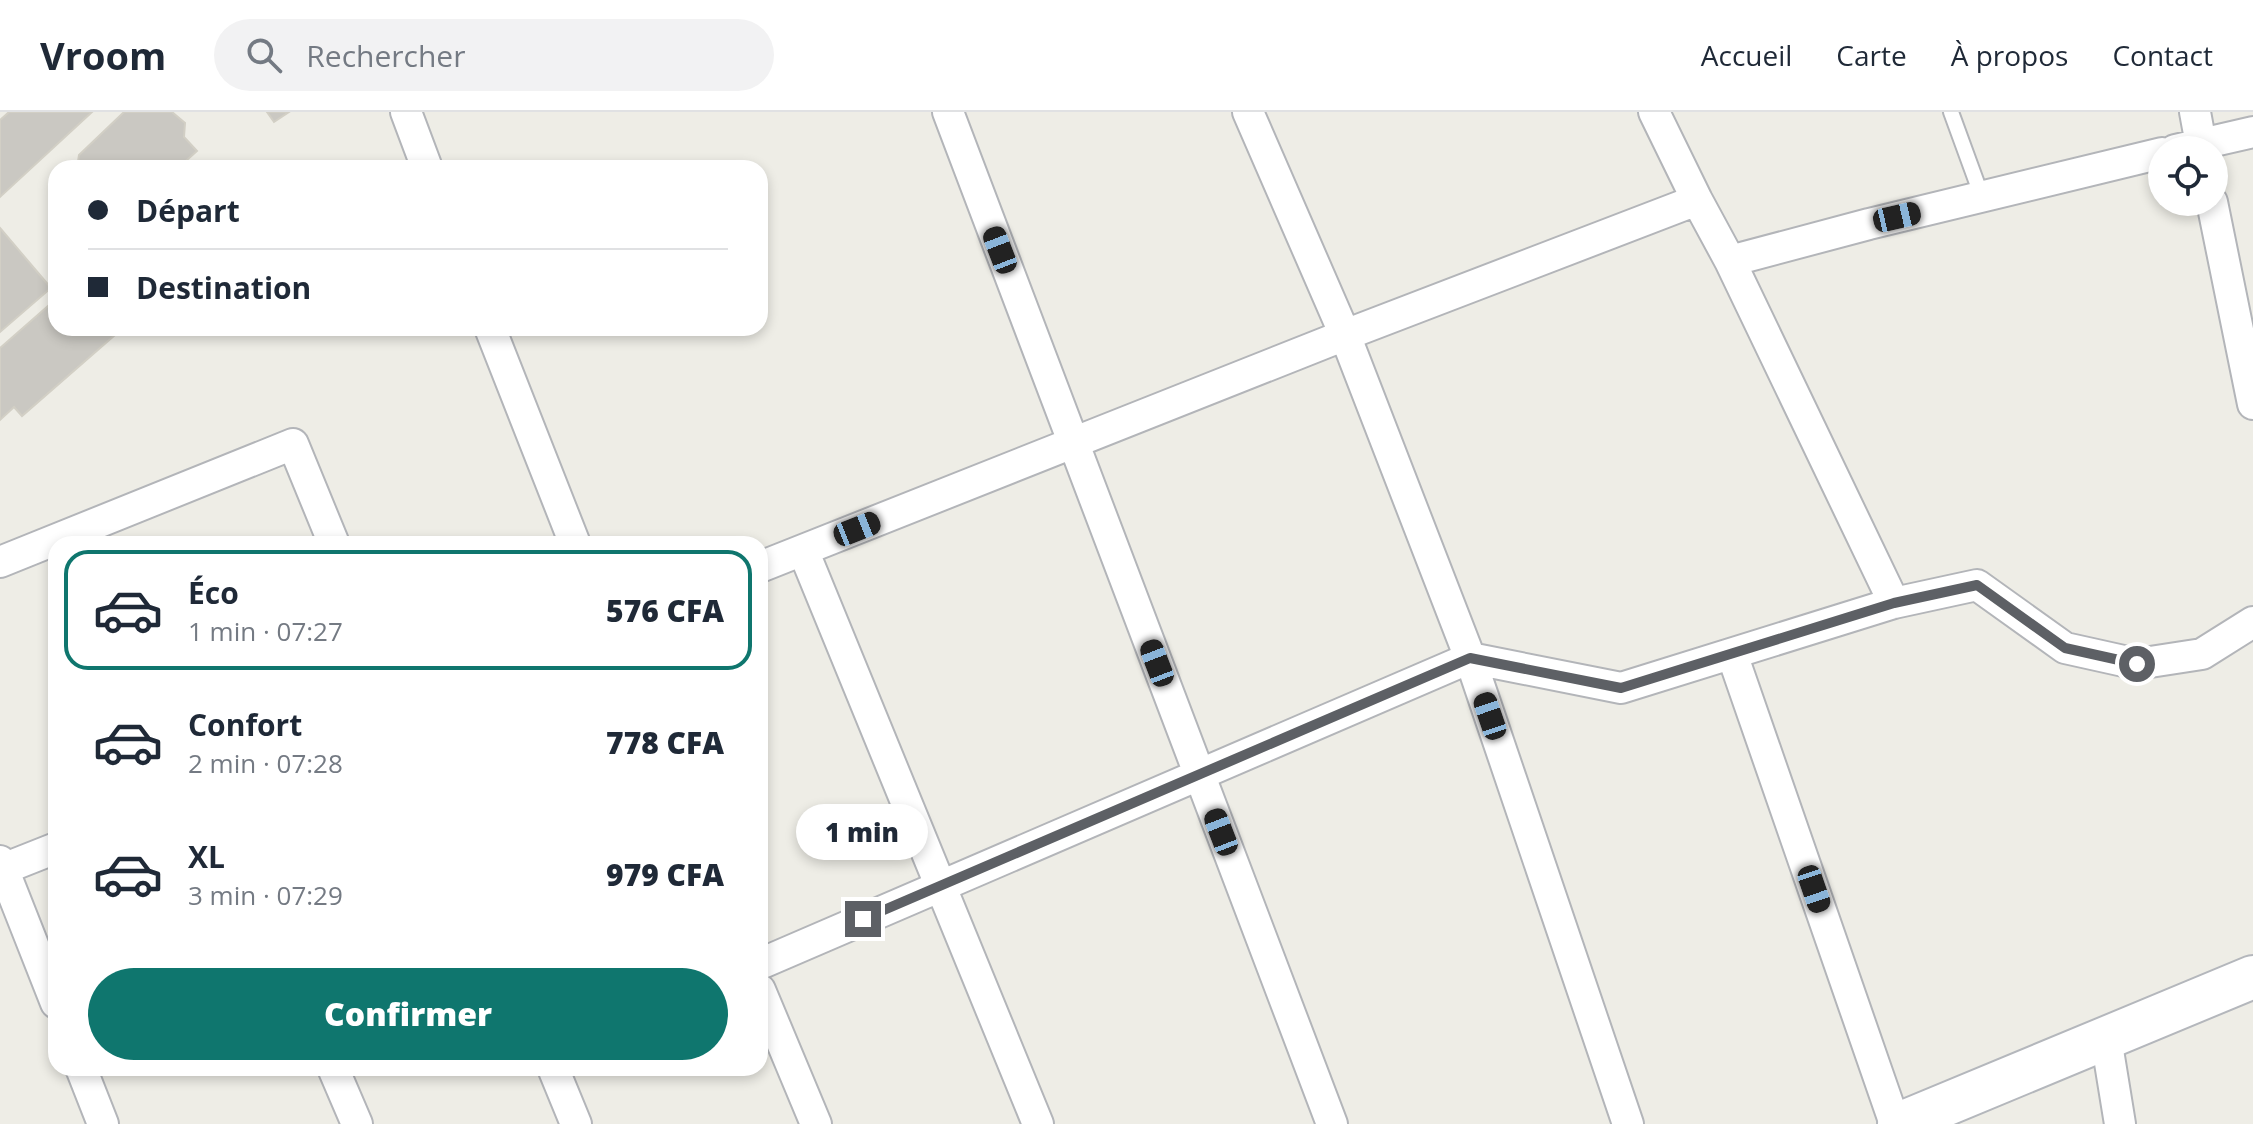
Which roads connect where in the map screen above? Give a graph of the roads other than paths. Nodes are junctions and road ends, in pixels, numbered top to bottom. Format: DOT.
graph roads {
  1 [pos="406,112"];
  2 [pos="948,112"];
  3 [pos="1248,112"];
  4 [pos="1654,112"];
  5 [pos="1951,112"];
  6 [pos="2195,112"];
  7 [pos="2253,132"];
  8 [pos="2194,136"];
  9 [pos="2228,139"];
  10 [pos="2148,156"];
  11 [pos="424,160"];
  12 [pos="1982,197"];
  13 [pos="1697,200"];
  14 [pos="2215,216"];
  15 [pos="1730,261"];
  16 [pos="1345,335"];
  17 [pos="493,336"];
  18 [pos="2253,404"];
  19 [pos="1073,443"];
  20 [pos="107,532"];
  21 [pos="331,536"];
  22 [pos="572,536"];
  23 [pos="48,549"];
  24 [pos="803,550"];
  25 [pos="0,562"];
  26 [pos="768,564"];
  27 [pos="1894,603"];
  28 [pos="2253,622"];
  29 [pos="1732,654"];
  30 [pos="1470,658"];
  31 [pos="1199,774"];
  32 [pos="48,851"];
  33 [pos="2,865"];
  34 [pos="941,886"];
  35 [pos="768,961"];
  36 [pos="2253,977"];
  37 [pos="48,983"];
  38 [pos="768,1009"];
  39 [pos="2106,1038"];
  40 [pos="84,1076"];
  41 [pos="336,1076"];
  42 [pos="556,1076"];
  43 [pos="103,1124"];
  44 [pos="357,1124"];
  45 [pos="576,1124"];
  46 [pos="816,1124"];
  47 [pos="1038,1124"];
  48 [pos="1332,1124"];
  49 [pos="1628,1124"];
  50 [pos="1897,1124"];
  51 [pos="2120,1124"];
  1 -- 11 [label="street"];
  2 -- 19 [label="street"];
  3 -- 16 [label="street"];
  4 -- 13 [label="street"];
  5 -- 12 [label="lane"];
  6 -- 8 [label="street"];
  7 -- 9 [label="street"];
  10 -- 12 [label="street"];
  12 -- 15 [label="street"];
  13 -- 15 [label="street"];
  13 -- 16 [label="street"];
  14 -- 18 [label="street"];
  15 -- 27 [label="street"];
  16 -- 19 [label="street"];
  16 -- 30 [label="street"];
  17 -- 22 [label="street"];
  19 -- 24 [label="street"];
  19 -- 31 [label="street"];
  20 -- 21 [label="street"];
  23 -- 25 [label="street"];
  24 -- 26 [label="street"];
  24 -- 34 [label="street"];
  27 -- 28 [label="street"];
  27 -- 29 [label="street"];
  29 -- 30 [label="street"];
  29 -- 50 [label="street"];
  30 -- 31 [label="street"];
  30 -- 49 [label="street"];
  31 -- 34 [label="street"];
  31 -- 48 [label="street"];
  32 -- 33 [label="street"];
  33 -- 37 [label="street"];
  34 -- 35 [label="street"];
  34 -- 47 [label="street"];
  36 -- 39 [label="street"];
  38 -- 46 [label="street"];
  39 -- 50 [label="street"];
  39 -- 51 [label="street"];
  40 -- 43 [label="street"];
  41 -- 44 [label="street"];
  42 -- 45 [label="street"];
}
